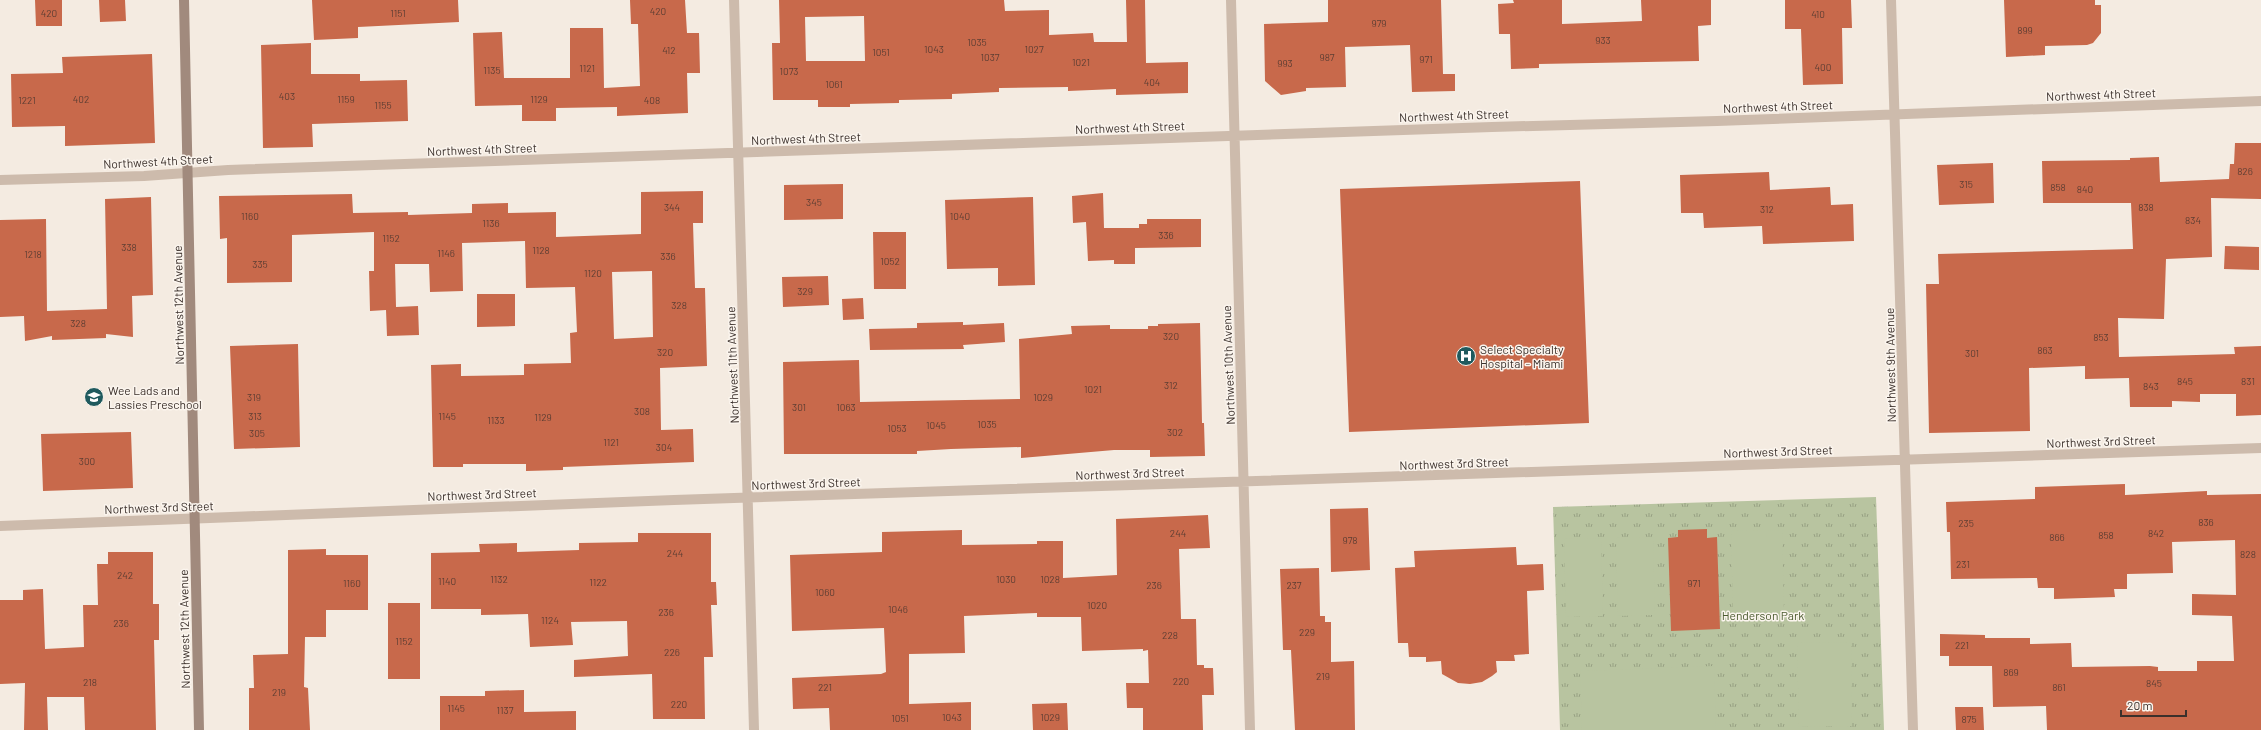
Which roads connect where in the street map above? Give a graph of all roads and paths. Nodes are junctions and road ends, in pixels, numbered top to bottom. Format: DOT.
graph roads {
  1 [pos="184,0"];
  2 [pos="734,0"];
  3 [pos="1231,0"];
  4 [pos="1891,0"];
  5 [pos="2261,101"];
  6 [pos="1895,115"];
  7 [pos="1234,136"];
  8 [pos="738,154"];
  9 [pos="188,174"];
  10 [pos="0,180"];
  11 [pos="2261,448"];
  12 [pos="1905,459"];
  13 [pos="1244,482"];
  14 [pos="749,498"];
  15 [pos="195,519"];
  16 [pos="0,526"];
  17 [pos="199,730"];
  18 [pos="754,730"];
  19 [pos="1250,730"];
  20 [pos="1913,730"];
  1 -- 9 [label="main road, Northwest 12th Avenue"];
  2 -- 8 [label="street, Northwest 11th Avenue"];
  3 -- 7 [label="street, Northwest 10th Avenue"];
  4 -- 6 [label="street, Northwest 9th Avenue"];
  5 -- 6 [label="street, Northwest 4th Street"];
  6 -- 7 [label="street, Northwest 4th Street"];
  6 -- 12 [label="street, Northwest 9th Avenue"];
  7 -- 8 [label="street, Northwest 4th Street"];
  7 -- 13 [label="street, Northwest 10th Avenue"];
  8 -- 9 [label="street, Northwest 4th Street"];
  8 -- 14 [label="street, Northwest 11th Avenue"];
  9 -- 10 [label="street, Northwest 4th Street"];
  9 -- 15 [label="main road, Northwest 12th Avenue"];
  11 -- 12 [label="street, Northwest 3rd Street"];
  12 -- 13 [label="street, Northwest 3rd Street"];
  12 -- 20 [label="street, Northwest 9th Avenue"];
  13 -- 14 [label="street, Northwest 3rd Street"];
  13 -- 19 [label="street, Northwest 10th Avenue"];
  14 -- 15 [label="street, Northwest 3rd Street"];
  14 -- 18 [label="street, Northwest 11th Avenue"];
  15 -- 16 [label="street, Northwest 3rd Street"];
  15 -- 17 [label="main road, Northwest 12th Avenue"];
}
